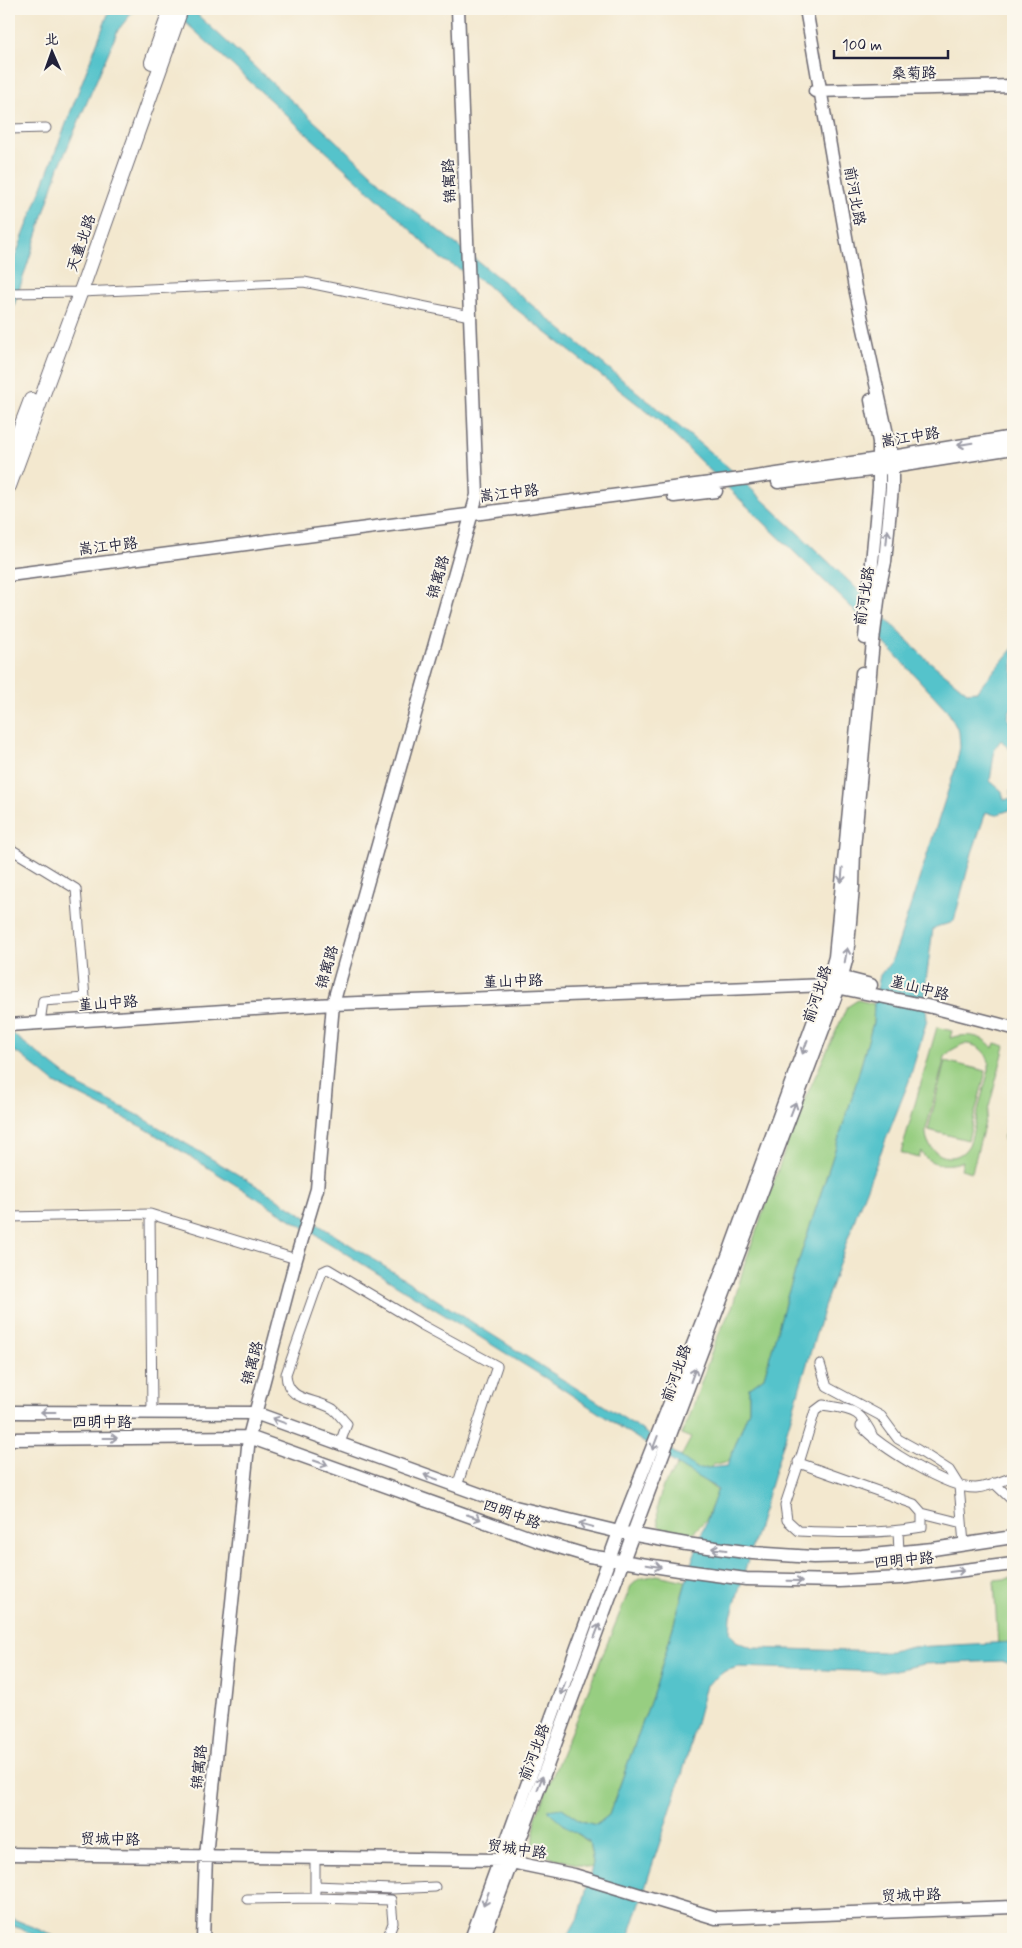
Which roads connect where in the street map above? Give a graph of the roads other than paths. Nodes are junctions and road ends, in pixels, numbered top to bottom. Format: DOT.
graph roads {
  1 [pos="171,9"];
  2 [pos="182,9"];
  3 [pos="458,9"];
  4 [pos="800,9"];
  5 [pos="806,9"];
  6 [pos="1013,86"];
  7 [pos="818,91"];
  8 [pos="46,128"];
  9 [pos="9,129"];
  10 [pos="111,193"];
  11 [pos="76,289"];
  12 [pos="9,293"];
  13 [pos="470,316"];
  14 [pos="1013,437"];
  15 [pos="1013,448"];
  16 [pos="9,458"];
  17 [pos="886,463"];
  18 [pos="9,486"];
  19 [pos="472,517"];
  20 [pos="9,575"];
  21 [pos="9,584"];
  22 [pos="9,848"];
  23 [pos="834,981"];
  24 [pos="333,1004"];
  25 [pos="932,1004"];
  26 [pos="1013,1020"];
  27 [pos="40,1023"];
  28 [pos="9,1026"];
  29 [pos="1013,1028"];
  30 [pos="150,1214"];
  31 [pos="9,1217"];
  32 [pos="296,1259"];
  33 [pos="820,1364"];
  34 [pos="9,1412"];
  35 [pos="152,1412"];
  36 [pos="255,1413"];
  37 [pos="861,1426"];
  38 [pos="249,1437"];
  39 [pos="9,1439"];
  40 [pos="874,1439"];
  41 [pos="340,1443"];
  42 [pos="798,1463"];
  43 [pos="651,1468"];
  44 [pos="1013,1477"];
  45 [pos="994,1483"];
  46 [pos="457,1486"];
  47 [pos="959,1486"];
  48 [pos="1013,1500"];
  49 [pos="922,1513"];
  50 [pos="962,1523"];
  51 [pos="898,1531"];
  52 [pos="619,1532"];
  53 [pos="633,1534"];
  54 [pos="1013,1537"];
  55 [pos="964,1544"];
  56 [pos="899,1552"];
  57 [pos="610,1558"];
  58 [pos="623,1561"];
  59 [pos="1013,1564"];
  60 [pos="9,1854"];
  61 [pos="206,1856"];
  62 [pos="316,1857"];
  63 [pos="506,1861"];
  64 [pos="315,1886"];
  65 [pos="434,1887"];
  66 [pos="392,1888"];
  67 [pos="315,1898"];
  68 [pos="247,1899"];
  69 [pos="391,1900"];
  70 [pos="1013,1907"];
  71 [pos="203,1939"];
  72 [pos="387,1939"];
  73 [pos="471,1939"];
  74 [pos="483,1939"];
  1 -- 10 [label="main road, 天童北路"];
  2 -- 10 [label="main road, 天童北路"];
  3 -- 13 [label="main road, 锦寓路"];
  4 -- 7 [label="main road, 前河北路"];
  5 -- 7 [label="main road, 前河北路"];
  6 -- 7 [label="main road, 桑菊路"];
  7 -- 17 [label="main road, 前河北路"];
  8 -- 9 [label="street"];
  10 -- 11 [label="main road, 天童北路"];
  11 -- 12 [label="street"];
  11 -- 13 [label="street"];
  11 -- 16 [label="main road"];
  11 -- 18 [label="main road, 天童北路"];
  13 -- 19 [label="main road, 锦寓路"];
  14 -- 17 [label="main road, 嵩江中路, one-way"];
  15 -- 17 [label="main road, 嵩江中路"];
  17 -- 19 [label="main road, 嵩江中路"];
  17 -- 23 [label="main road, 前河北路"];
  19 -- 20 [label="main road, 嵩江中路"];
  19 -- 21 [label="main road, 嵩江中路"];
  19 -- 24 [label="main road, 锦寓路"];
  22 -- 27 [label="street"];
  23 -- 24 [label="main road, 堇山中路"];
  23 -- 25 [label="main road, 堇山中路"];
  23 -- 43 [label="main road, 前河北路"];
  24 -- 27 [label="main road, 堇山中路"];
  24 -- 32 [label="main road, 锦寓路"];
  25 -- 26 [label="main road, 堇山中路"];
  25 -- 29 [label="main road, 堇山中路"];
  27 -- 28 [label="main road, 堇山中路"];
  30 -- 31 [label="street"];
  30 -- 32 [label="street"];
  30 -- 35 [label="street"];
  32 -- 36 [label="main road, 锦寓路"];
  33 -- 47 [label="street"];
  35 -- 34 [label="main road, 四明中路, one-way"];
  35 -- 36 [label="main road, 四明中路"];
  36 -- 38 [label="main road, 锦寓路"];
  41 -- 36 [label="main road, 四明中路, one-way"];
  37 -- 40 [label="street"];
  39 -- 38 [label="main road, 四明中路, one-way"];
  38 -- 57 [label="main road, 四明中路, one-way"];
  38 -- 61 [label="main road, 锦寓路"];
  40 -- 42 [label="street"];
  40 -- 47 [label="street"];
  46 -- 41 [label="main road, 四明中路, one-way"];
  41 -- 46 [label="street"];
  42 -- 49 [label="street"];
  42 -- 51 [label="street"];
  43 -- 52 [label="main road, 前河北路"];
  43 -- 53 [label="main road, 前河北路"];
  44 -- 45 [label="street"];
  45 -- 47 [label="street"];
  45 -- 48 [label="street"];
  52 -- 46 [label="main road, 四明中路, one-way"];
  47 -- 50 [label="street"];
  49 -- 50 [label="street"];
  49 -- 51 [label="street"];
  50 -- 55 [label="street"];
  51 -- 56 [label="street"];
  52 -- 53 [label="main road, 四明中路"];
  52 -- 57 [label="main road, 前河北路"];
  56 -- 53 [label="main road, 四明中路, one-way"];
  53 -- 58 [label="main road, 前河北路"];
  54 -- 55 [label="main road, 四明中路"];
  55 -- 56 [label="main road, 四明中路"];
  57 -- 58 [label="main road, 四明中路"];
  57 -- 63 [label="main road, 前河北路, one-way"];
  58 -- 59 [label="main road, 四明中路, one-way"];
  63 -- 58 [label="main road, 前河北路, one-way"];
  60 -- 61 [label="main road, 贸城中路"];
  61 -- 62 [label="main road, 贸城中路"];
  61 -- 71 [label="main road, 锦寓路"];
  62 -- 63 [label="main road, 贸城中路"];
  62 -- 64 [label="street"];
  63 -- 70 [label="main road, 贸城中路"];
  63 -- 73 [label="main road, 前河北路, one-way"];
  63 -- 74 [label="main road, 前河北路"];
  64 -- 66 [label="street"];
  64 -- 67 [label="street"];
  65 -- 66 [label="street"];
  66 -- 69 [label="street"];
  67 -- 68 [label="street"];
  67 -- 69 [label="street"];
  69 -- 72 [label="street"];
}
